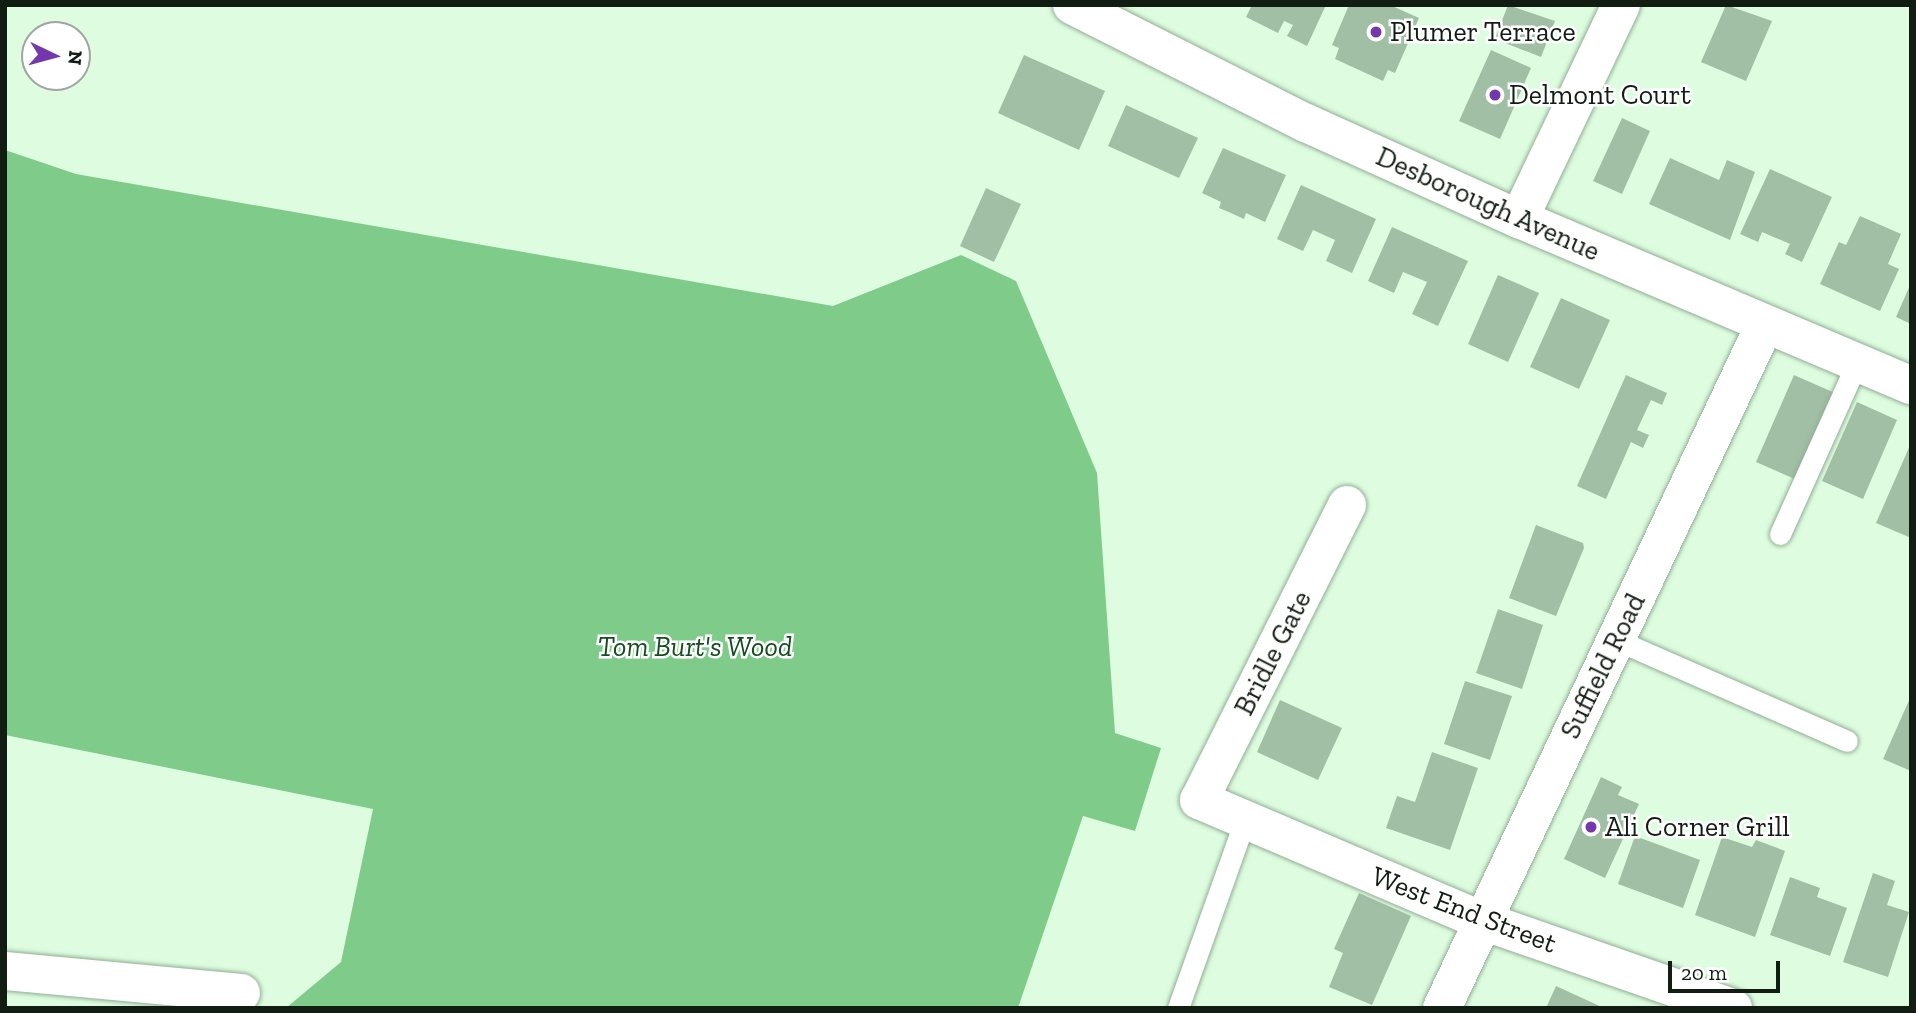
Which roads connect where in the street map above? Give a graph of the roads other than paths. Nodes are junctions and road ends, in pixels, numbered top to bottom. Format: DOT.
graph roads {
  1 [pos="1072,5"];
  2 [pos="1621,5"];
  3 [pos="1519,219"];
  4 [pos="1765,324"];
  5 [pos="1857,363"];
  6 [pos="1911,385"];
  7 [pos="1347,505"];
  8 [pos="1780,534"];
  9 [pos="1617,640"];
  10 [pos="1847,741"];
  11 [pos="1199,800"];
  12 [pos="1245,820"];
  13 [pos="1480,920"];
  14 [pos="5,971"];
  15 [pos="241,993"];
  16 [pos="1178,1008"];
  17 [pos="1442,1008"];
  18 [pos="1733,1008"];
  1 -- 3 [label="street, Desborough Avenue"];
  2 -- 3 [label="street"];
  3 -- 4 [label="street, Desborough Avenue"];
  4 -- 5 [label="street, Desborough Avenue"];
  4 -- 9 [label="street, Suffield Road"];
  5 -- 6 [label="street, Desborough Avenue"];
  5 -- 8 [label="lane"];
  7 -- 11 [label="street, Bridle Gate"];
  9 -- 10 [label="lane"];
  9 -- 13 [label="street, Suffield Road"];
  11 -- 12 [label="street, West End Street"];
  12 -- 13 [label="street, West End Street"];
  12 -- 16 [label="lane"];
  13 -- 17 [label="street, Suffield Road"];
  13 -- 18 [label="street, West End Street"];
  14 -- 15 [label="street"];
}
